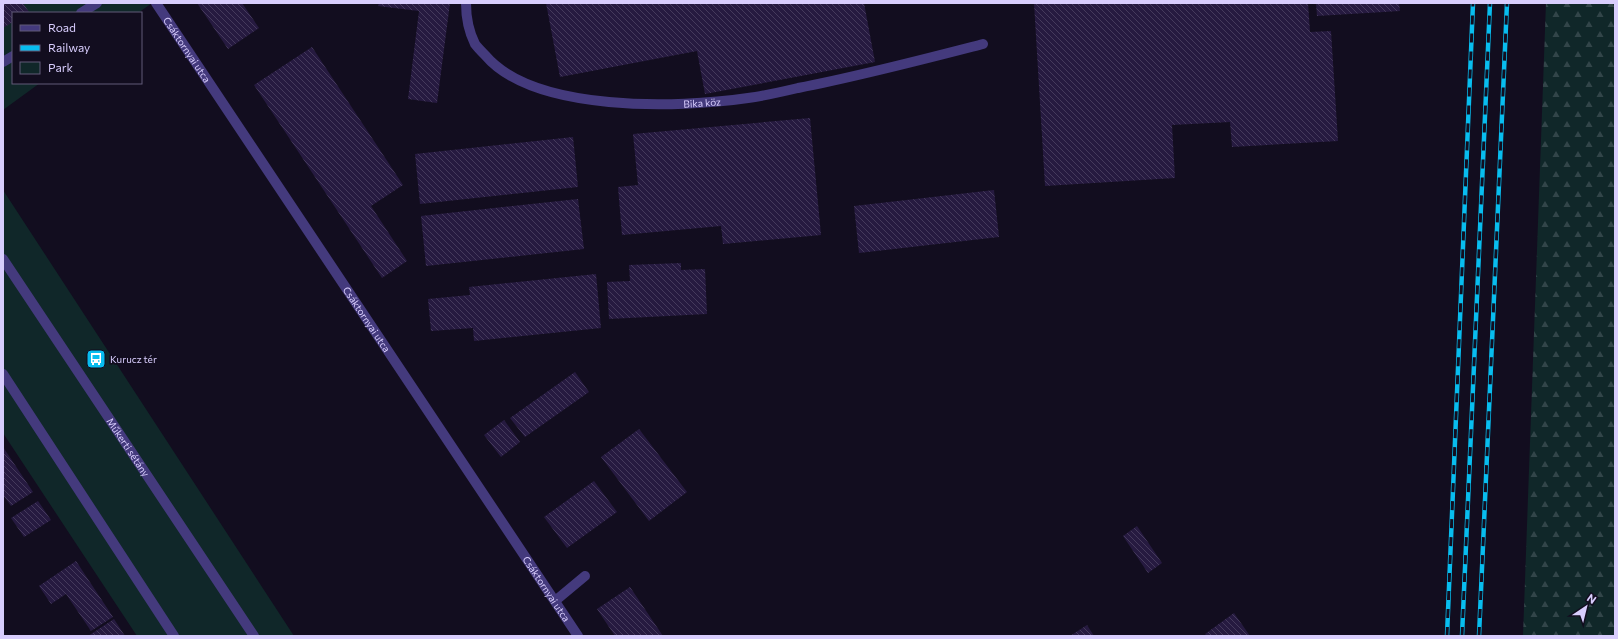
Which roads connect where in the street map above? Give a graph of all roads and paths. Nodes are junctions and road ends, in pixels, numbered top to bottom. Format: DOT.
graph roads {
  1 [pos="97,3"];
  2 [pos="156,3"];
  3 [pos="466,3"];
  4 [pos="83,12"];
  5 [pos="983,44"];
  6 [pos="12,57"];
  7 [pos="3,62"];
  8 [pos="3,259"];
  9 [pos="3,374"];
  10 [pos="585,576"];
  11 [pos="555,601"];
  12 [pos="174,636"];
  13 [pos="254,636"];
  14 [pos="578,636"];
  1 -- 4 [label="street"];
  2 -- 11 [label="street, Csáktornyai utca"];
  3 -- 5 [label="street, Bika köz"];
  6 -- 7 [label="street"];
  8 -- 13 [label="street, Műkerti sétány"];
  9 -- 12 [label="street"];
  10 -- 11 [label="street"];
  11 -- 14 [label="street, Csáktornyai utca"];
}
